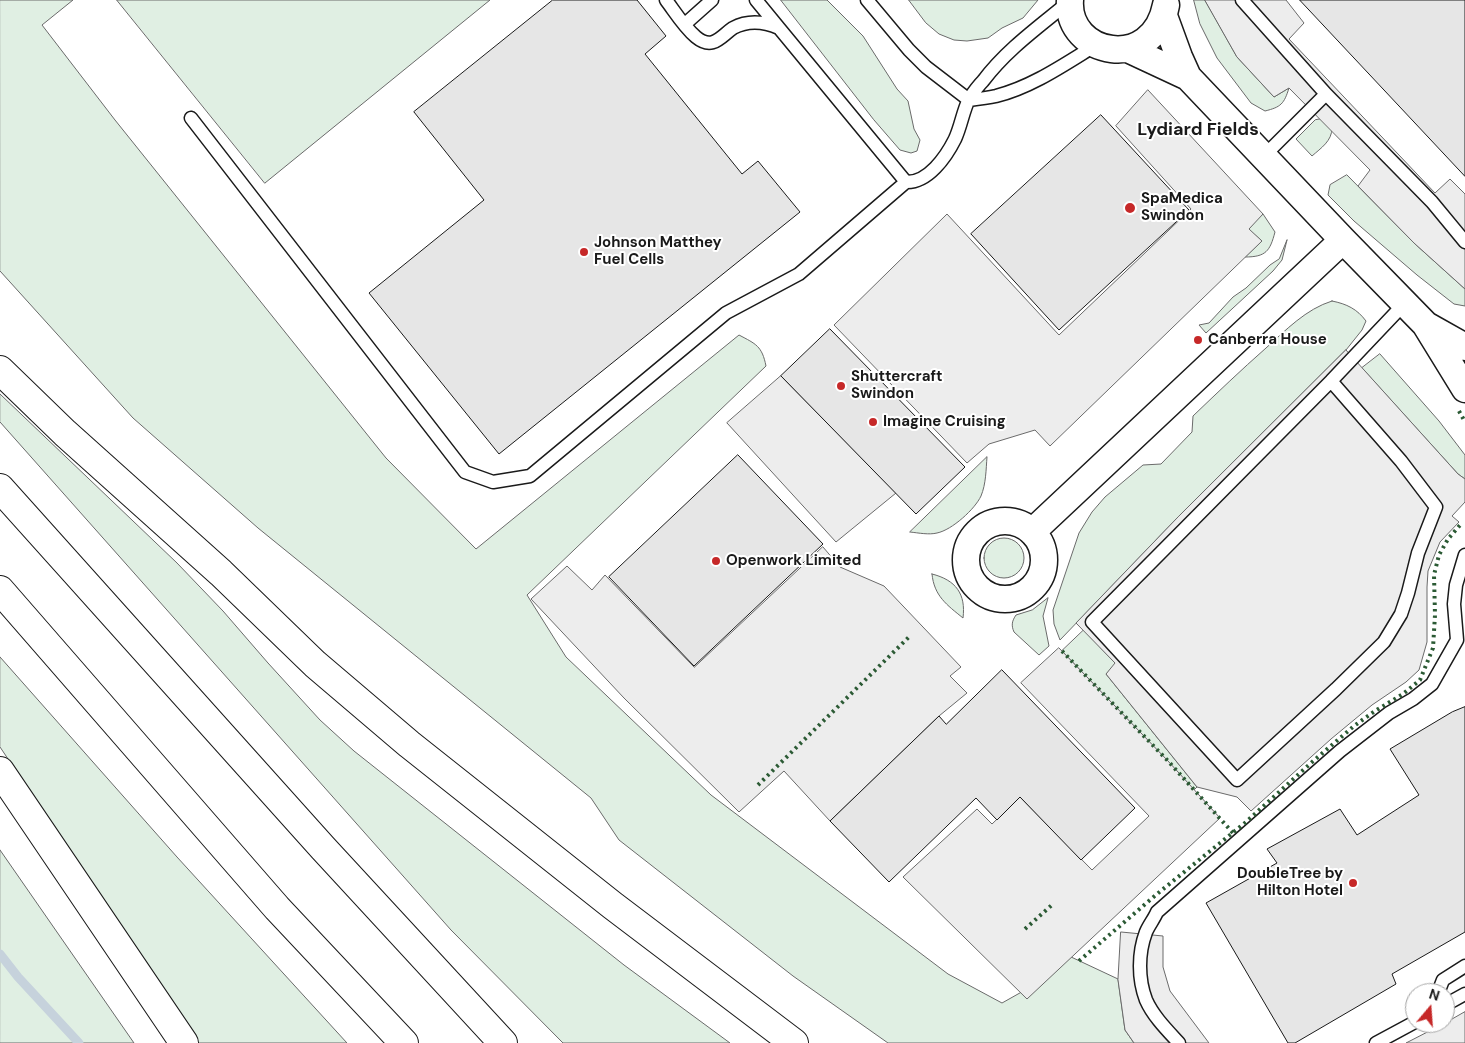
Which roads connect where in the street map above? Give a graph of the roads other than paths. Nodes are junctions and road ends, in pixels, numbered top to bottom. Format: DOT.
graph roads {
  1 [pos="666,0"];
  2 [pos="712,0"];
  3 [pos="756,0"];
  4 [pos="1070,0"];
  5 [pos="1242,0"];
  6 [pos="870,1"];
  7 [pos="1165,8"];
  8 [pos="685,24"];
  9 [pos="779,28"];
  10 [pos="1096,45"];
  11 [pos="1128,49"];
  12 [pos="1188,77"];
  13 [pos="1326,94"];
  14 [pos="969,100"];
  15 [pos="192,118"];
  16 [pos="1264,156"];
  17 [pos="906,182"];
  18 [pos="1343,240"];
  19 [pos="1465,242"];
  20 [pos="1405,303"];
  21 [pos="1426,324"];
  22 [pos="1465,347"];
  23 [pos="0,370"];
  24 [pos="1331,381"];
  25 [pos="1465,389"];
  26 [pos="0,488"];
  27 [pos="1032,532"];
  28 [pos="1465,555"];
  29 [pos="0,590"];
  30 [pos="0,771"];
  31 [pos="1465,966"];
  32 [pos="1442,983"];
  33 [pos="1405,1027"];
  34 [pos="184,1043"];
  35 [pos="404,1043"];
  36 [pos="504,1043"];
  37 [pos="794,1043"];
  38 [pos="1179,1043"];
  39 [pos="1376,1043"];
  1 -- 8 [label="lane"];
  2 -- 8 [label="lane"];
  3 -- 9 [label="lane"];
  4 -- 10 [label="street"];
  4 -- 14 [label="lane"];
  5 -- 13 [label="lane"];
  6 -- 14 [label="lane"];
  7 -- 11 [label="street"];
  7 -- 12 [label="street"];
  8 -- 9 [label="lane"];
  9 -- 17 [label="lane"];
  10 -- 11 [label="street"];
  10 -- 14 [label="lane"];
  11 -- 12 [label="street"];
  12 -- 16 [label="street"];
  13 -- 16 [label="lane"];
  13 -- 19 [label="lane"];
  14 -- 17 [label="lane"];
  15 -- 17 [label="lane"];
  16 -- 18 [label="street"];
  18 -- 20 [label="street"];
  18 -- 27 [label="street"];
  20 -- 21 [label="street"];
  20 -- 24 [label="lane"];
  21 -- 22 [label="street"];
  21 -- 25 [label="street"];
  23 -- 37 [label="highway"];
  24 -- 24 [label="lane"];
  26 -- 36 [label="highway"];
  28 -- 38 [label="lane"];
  29 -- 35 [label="highway"];
  30 -- 34 [label="highway"];
  31 -- 32 [label="lane"];
  33 -- 39 [label="lane"];
}
